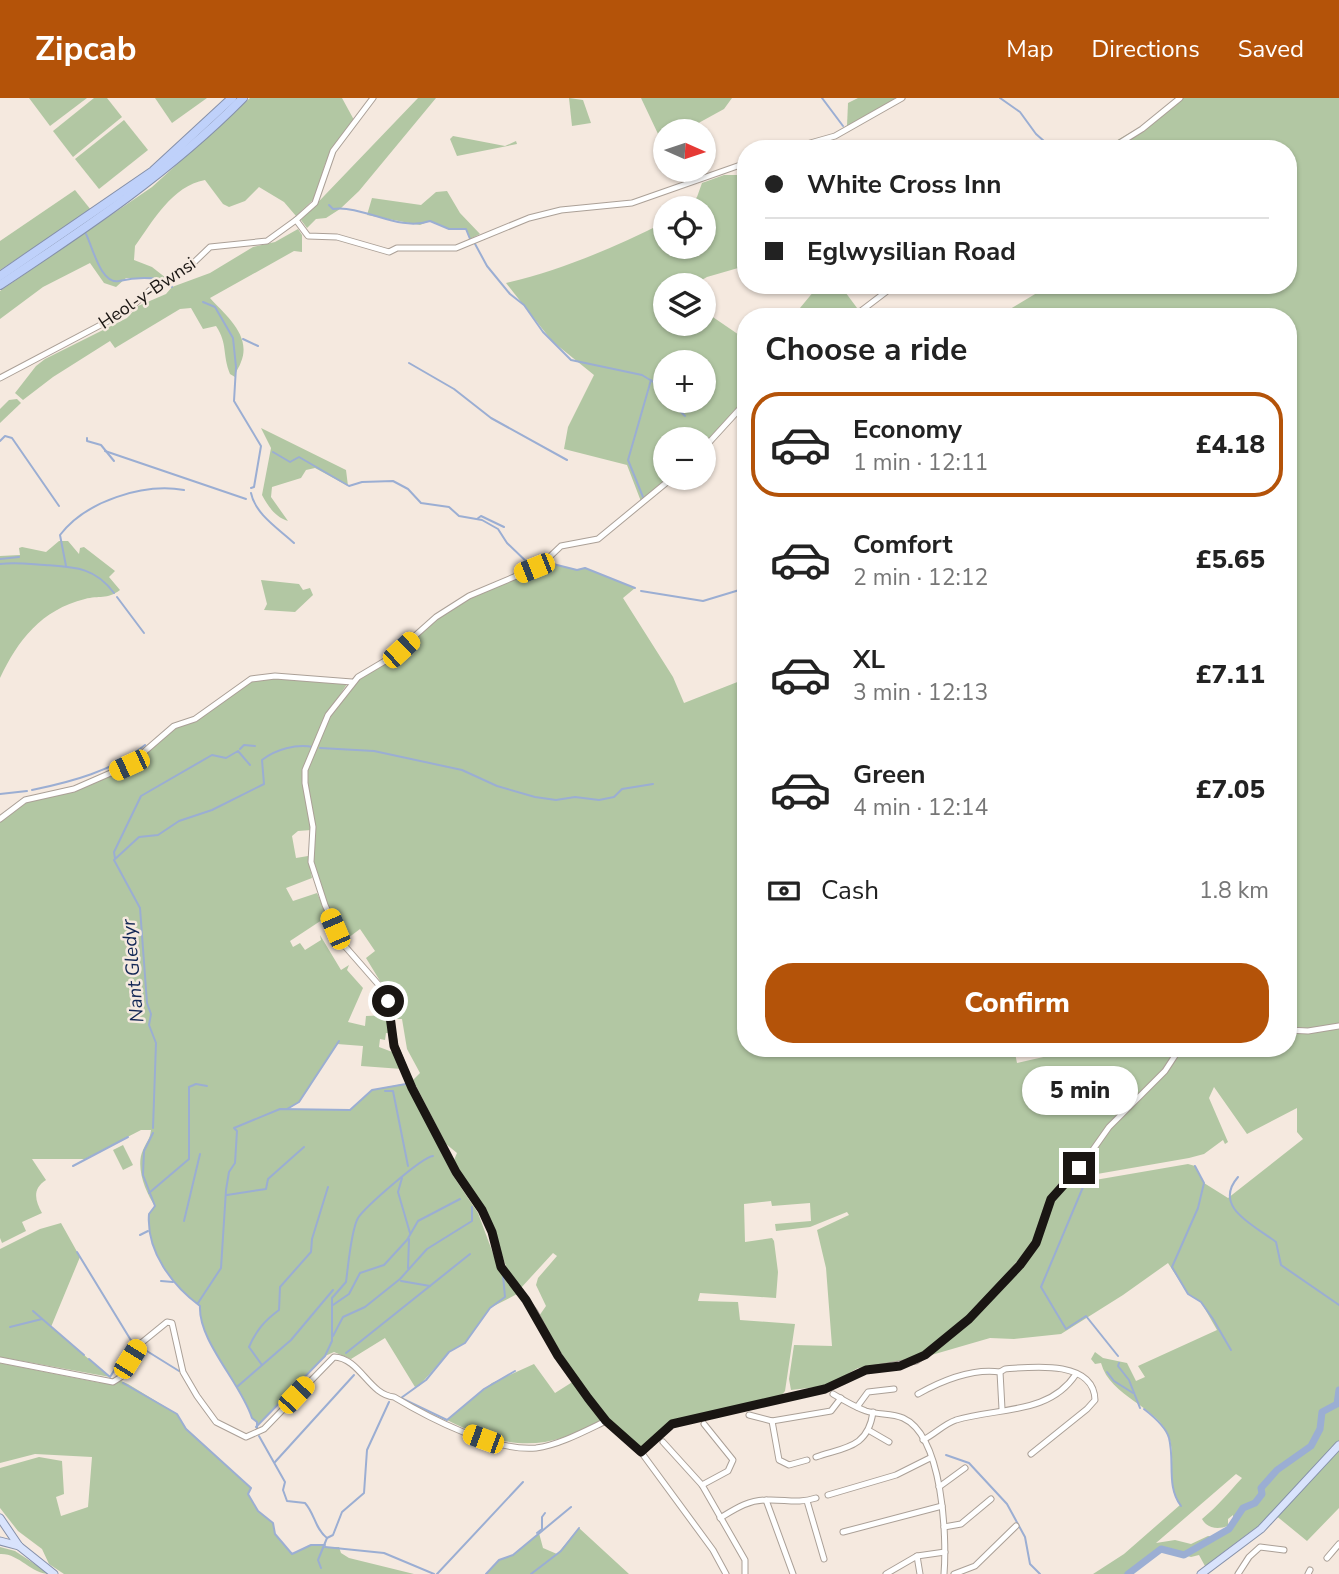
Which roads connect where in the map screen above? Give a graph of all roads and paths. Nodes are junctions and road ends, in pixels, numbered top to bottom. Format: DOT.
graph roads {
  1 [pos="232,98"];
  2 [pos="243,98"];
  3 [pos="373,98"];
  4 [pos="902,98"];
  5 [pos="1180,98"];
  6 [pos="821,140"];
  7 [pos="1124,140"];
  8 [pos="737,166"];
  9 [pos="296,220"];
  10 [pos="0,276"];
  11 [pos="0,285"];
  12 [pos="883,294"];
  13 [pos="864,308"];
  14 [pos="0,378"];
  15 [pos="737,412"];
  16 [pos="716,435"];
  17 [pos="657,490"];
  18 [pos="352,682"];
  19 [pos="0,819"];
  20 [pos="1339,1026"];
  21 [pos="1297,1030"];
  22 [pos="1174,1057"];
  23 [pos="0,1360"];
  24 [pos="1000,1372"];
  25 [pos="1076,1374"];
  26 [pos="894,1389"];
  27 [pos="833,1394"];
  28 [pos="918,1394"];
  29 [pos="841,1398"];
  30 [pos="857,1407"];
  31 [pos="1002,1409"];
  32 [pos="873,1412"];
  33 [pos="749,1415"];
  34 [pos="606,1421"];
  35 [pos="772,1421"];
  36 [pos="704,1424"];
  37 [pos="870,1431"];
  38 [pos="923,1440"];
  39 [pos="663,1442"];
  40 [pos="889,1442"];
  41 [pos="1339,1446"];
  42 [pos="641,1452"];
  43 [pos="1031,1454"];
  44 [pos="816,1457"];
  45 [pos="930,1458"];
  46 [pos="807,1460"];
  47 [pos="965,1468"];
  48 [pos="702,1485"];
  49 [pos="939,1487"];
  50 [pos="828,1495"];
  51 [pos="816,1498"];
  52 [pos="991,1499"];
  53 [pos="766,1500"];
  54 [pos="807,1501"];
  55 [pos="942,1506"];
  56 [pos="0,1517"];
  57 [pos="720,1518"];
  58 [pos="1016,1526"];
  59 [pos="944,1527"];
  60 [pos="843,1532"];
  61 [pos="0,1541"];
  62 [pos="1339,1544"];
  63 [pos="19,1546"];
  64 [pos="1284,1550"];
  65 [pos="945,1552"];
  66 [pos="916,1556"];
  67 [pos="1327,1558"];
  68 [pos="824,1559"];
  69 [pos="54,1574"];
  70 [pos="726,1574"];
  71 [pos="745,1574"];
  72 [pos="793,1574"];
  73 [pos="886,1574"];
  74 [pos="920,1574"];
  75 [pos="944,1574"];
  76 [pos="954,1574"];
  77 [pos="1201,1574"];
  78 [pos="1238,1574"];
  1 -- 10 [label="highway"];
  2 -- 11 [label="highway"];
  3 -- 9 [label="street, Heol-y-Bwnsi"];
  4 -- 6 [label="street"];
  5 -- 7 [label="street"];
  8 -- 9 [label="street"];
  9 -- 14 [label="street, Heol-y-Bwnsi"];
  12 -- 13 [label="street"];
  15 -- 16 [label="street"];
  17 -- 18 [label="street"];
  18 -- 19 [label="street"];
  18 -- 34 [label="street"];
  20 -- 21 [label="street"];
  22 -- 42 [label="street"];
  23 -- 34 [label="street"];
  24 -- 25 [label="street"];
  24 -- 28 [label="street"];
  24 -- 31 [label="street"];
  25 -- 31 [label="street"];
  25 -- 43 [label="street"];
  26 -- 30 [label="street"];
  27 -- 29 [label="street"];
  29 -- 30 [label="street"];
  29 -- 35 [label="street"];
  30 -- 32 [label="street"];
  31 -- 38 [label="street"];
  32 -- 37 [label="street"];
  32 -- 38 [label="street"];
  33 -- 35 [label="street"];
  34 -- 42 [label="street"];
  35 -- 46 [label="street"];
  36 -- 48 [label="street"];
  37 -- 40 [label="street"];
  37 -- 44 [label="street"];
  38 -- 45 [label="street"];
  39 -- 48 [label="street"];
  41 -- 77 [label="main road"];
  42 -- 70 [label="street"];
  45 -- 49 [label="street"];
  45 -- 50 [label="street"];
  47 -- 49 [label="street"];
  48 -- 57 [label="street"];
  49 -- 55 [label="street"];
  51 -- 54 [label="street"];
  52 -- 59 [label="street"];
  53 -- 54 [label="street"];
  53 -- 57 [label="street"];
  53 -- 72 [label="street"];
  54 -- 68 [label="street"];
  55 -- 59 [label="street"];
  55 -- 60 [label="street"];
  56 -- 63 [label="main road"];
  57 -- 71 [label="street"];
  58 -- 76 [label="street"];
  59 -- 65 [label="street"];
  61 -- 63 [label="main road"];
  62 -- 67 [label="street"];
  63 -- 69 [label="main road"];
  64 -- 78 [label="street"];
  65 -- 66 [label="street"];
  65 -- 75 [label="street"];
  66 -- 73 [label="street"];
  66 -- 74 [label="street"];
  75 -- 76 [label="street"];
}
